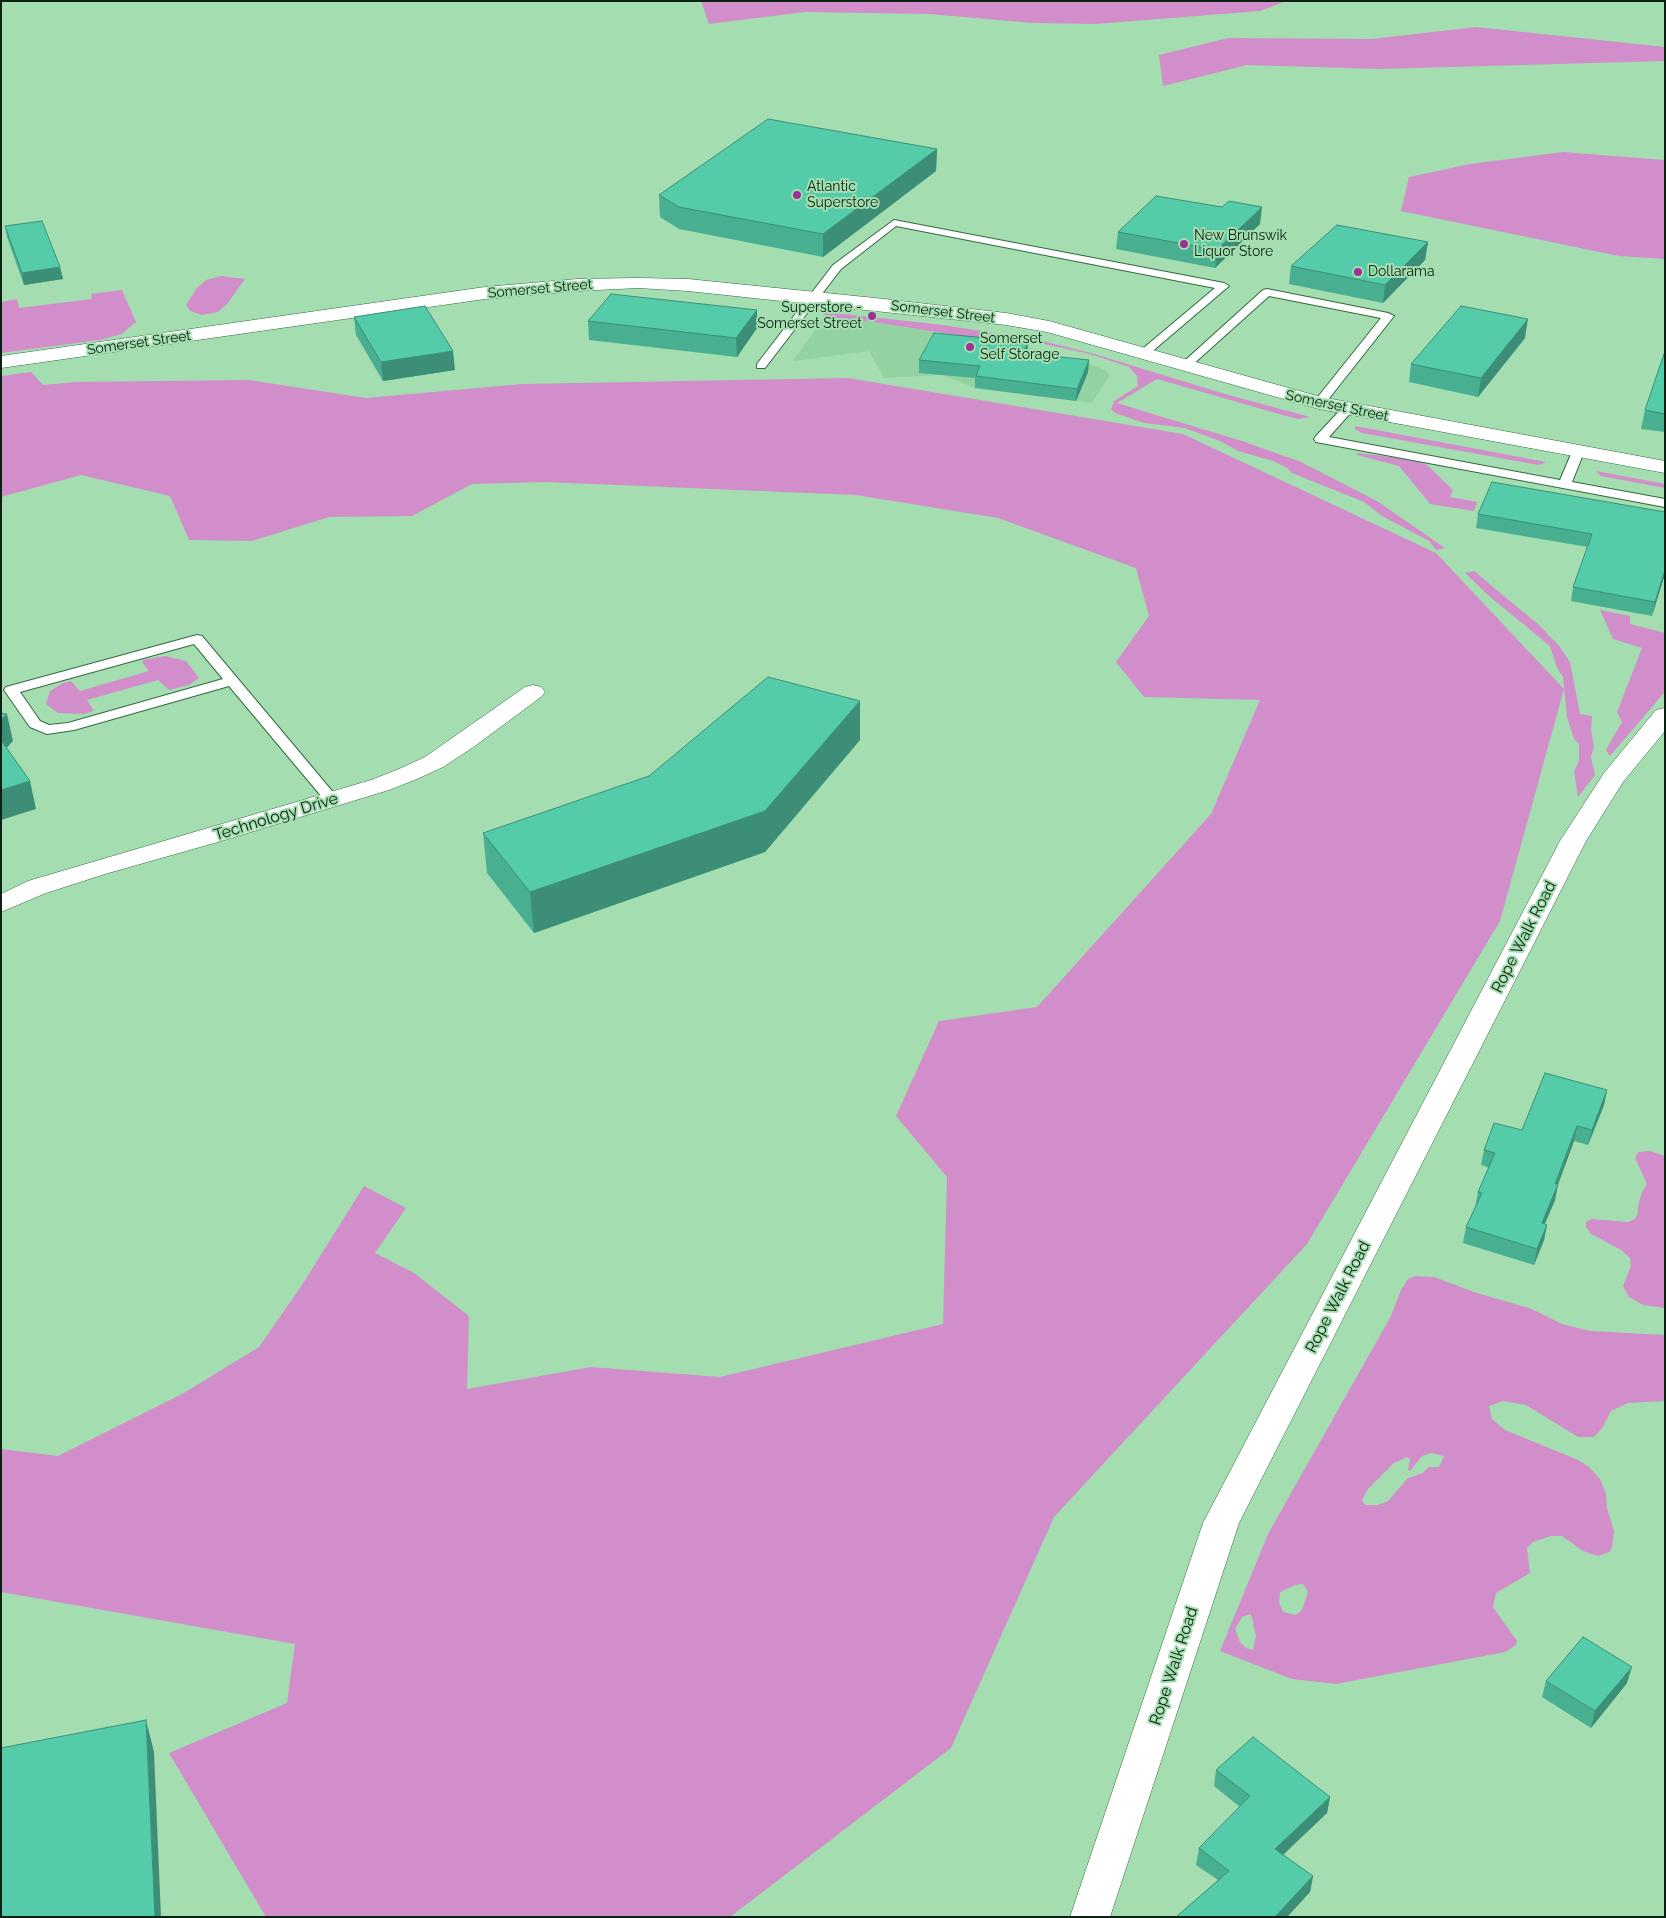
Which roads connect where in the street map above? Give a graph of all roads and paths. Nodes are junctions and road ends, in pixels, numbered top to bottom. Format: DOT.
graph roads {
  1 [pos="814,297"];
  2 [pos="1144,353"];
  3 [pos="1,362"];
  4 [pos="1186,365"];
  5 [pos="762,366"];
  6 [pos="1319,403"];
  7 [pos="1348,410"];
  8 [pos="1578,452"];
  9 [pos="1665,467"];
  10 [pos="1564,485"];
  11 [pos="1665,504"];
  12 [pos="232,681"];
  13 [pos="533,692"];
  14 [pos="1665,715"];
  15 [pos="332,800"];
  16 [pos="1,904"];
  17 [pos="1090,1917"];
  1 -- 2 [label="main road, Somerset Street"];
  1 -- 2 [label="lane"];
  1 -- 3 [label="main road, Somerset Street"];
  1 -- 5 [label="lane"];
  2 -- 4 [label="main road, Somerset Street"];
  4 -- 6 [label="main road, Somerset Street"];
  4 -- 6 [label="lane"];
  6 -- 7 [label="main road, Somerset Street"];
  7 -- 8 [label="main road, Somerset Street"];
  7 -- 10 [label="lane"];
  8 -- 9 [label="main road, Somerset Street"];
  8 -- 10 [label="lane"];
  10 -- 11 [label="lane"];
  12 -- 12 [label="lane"];
  12 -- 15 [label="lane"];
  13 -- 15 [label="main road, Technology Drive"];
  14 -- 17 [label="main road, Rope Walk Road"];
  15 -- 16 [label="main road, Technology Drive"];
}
